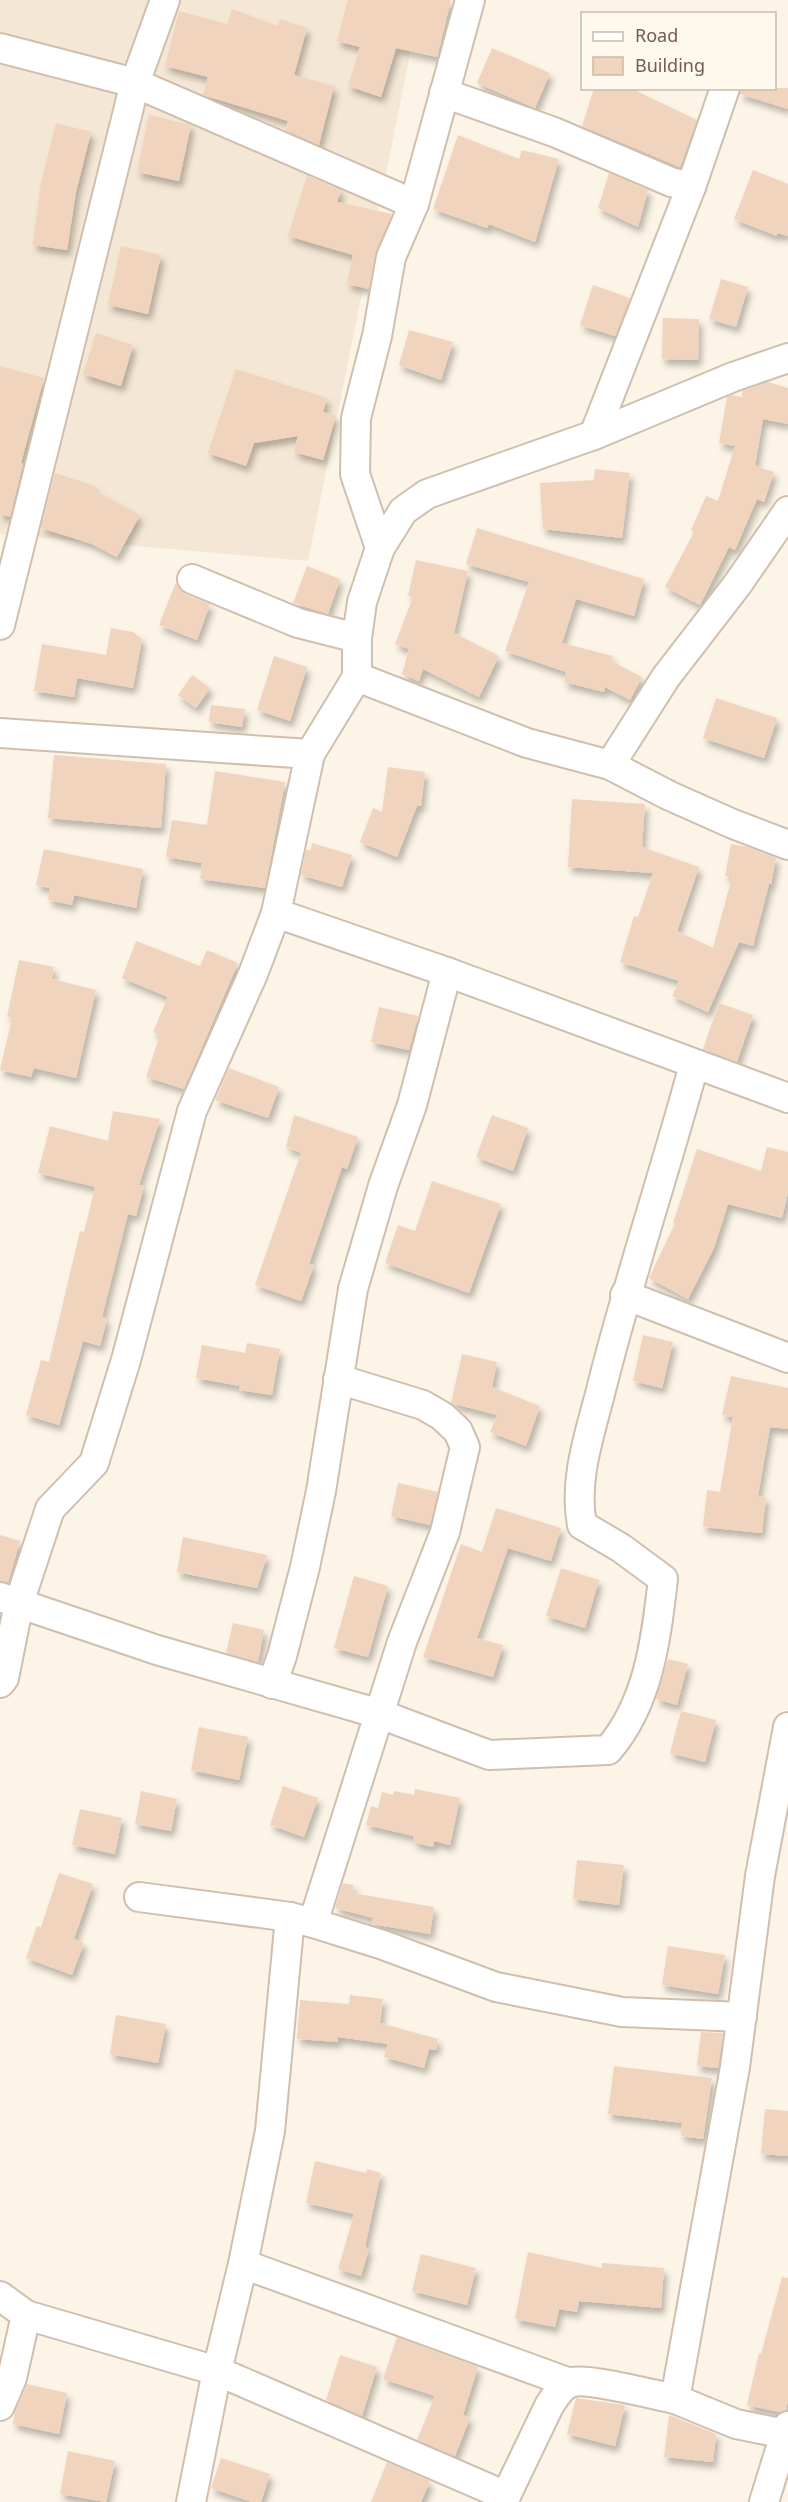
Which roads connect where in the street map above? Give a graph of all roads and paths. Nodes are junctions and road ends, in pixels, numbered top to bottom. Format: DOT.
graph roads {
  1 [pos="165,0"];
  2 [pos="470,0"];
  3 [pos="0,48"];
  4 [pos="135,82"];
  5 [pos="724,90"];
  6 [pos="444,93"];
  7 [pos="691,188"];
  8 [pos="414,204"];
  9 [pos="788,358"];
  10 [pos="594,435"];
  11 [pos="788,511"];
  12 [pos="380,548"];
  13 [pos="192,579"];
  14 [pos="0,625"];
  15 [pos="357,638"];
  16 [pos="357,677"];
  17 [pos="0,733"];
  18 [pos="310,754"];
  19 [pos="610,765"];
  20 [pos="788,845"];
  21 [pos="276,913"];
  22 [pos="447,972"];
  23 [pos="694,1065"];
  24 [pos="787,1093"];
  25 [pos="625,1296"];
  26 [pos="788,1358"];
  27 [pos="338,1379"];
  28 [pos="9,1600"];
  29 [pos="0,1683"];
  30 [pos="272,1684"];
  31 [pos="380,1714"];
  32 [pos="788,1727"];
  33 [pos="138,1897"];
  34 [pos="302,1920"];
  35 [pos="742,2016"];
  36 [pos="243,2264"];
  37 [pos="0,2296"];
  38 [pos="26,2315"];
  39 [pos="216,2372"];
  40 [pos="570,2383"];
  41 [pos="675,2399"];
  42 [pos="0,2406"];
  43 [pos="786,2430"];
  44 [pos="504,2499"];
  45 [pos="190,2502"];
  46 [pos="764,2502"];
  1 -- 4 [label="street"];
  2 -- 6 [label="street"];
  3 -- 4 [label="street"];
  4 -- 8 [label="street"];
  4 -- 14 [label="street"];
  5 -- 7 [label="street"];
  6 -- 7 [label="street"];
  6 -- 8 [label="street"];
  7 -- 10 [label="street"];
  8 -- 12 [label="street"];
  9 -- 10 [label="street"];
  10 -- 12 [label="street"];
  11 -- 19 [label="street"];
  12 -- 15 [label="street"];
  13 -- 15 [label="street"];
  15 -- 16 [label="street"];
  16 -- 18 [label="street"];
  16 -- 19 [label="street"];
  17 -- 18 [label="street"];
  18 -- 21 [label="street"];
  19 -- 20 [label="street"];
  21 -- 22 [label="street"];
  21 -- 28 [label="street"];
  22 -- 23 [label="street"];
  22 -- 27 [label="street"];
  23 -- 24 [label="street"];
  23 -- 25 [label="street"];
  25 -- 26 [label="street"];
  25 -- 31 [label="street"];
  27 -- 30 [label="street"];
  27 -- 31 [label="street"];
  28 -- 29 [label="street"];
  28 -- 30 [label="street"];
  30 -- 31 [label="street"];
  31 -- 34 [label="street"];
  32 -- 35 [label="street"];
  33 -- 34 [label="street"];
  34 -- 35 [label="street"];
  34 -- 36 [label="street"];
  35 -- 41 [label="street"];
  36 -- 39 [label="street"];
  36 -- 40 [label="street"];
  37 -- 38 [label="street"];
  38 -- 39 [label="street"];
  38 -- 42 [label="street"];
  39 -- 44 [label="street"];
  39 -- 45 [label="street"];
  40 -- 41 [label="street"];
  40 -- 44 [label="street"];
  41 -- 43 [label="street"];
  43 -- 46 [label="street"];
}
